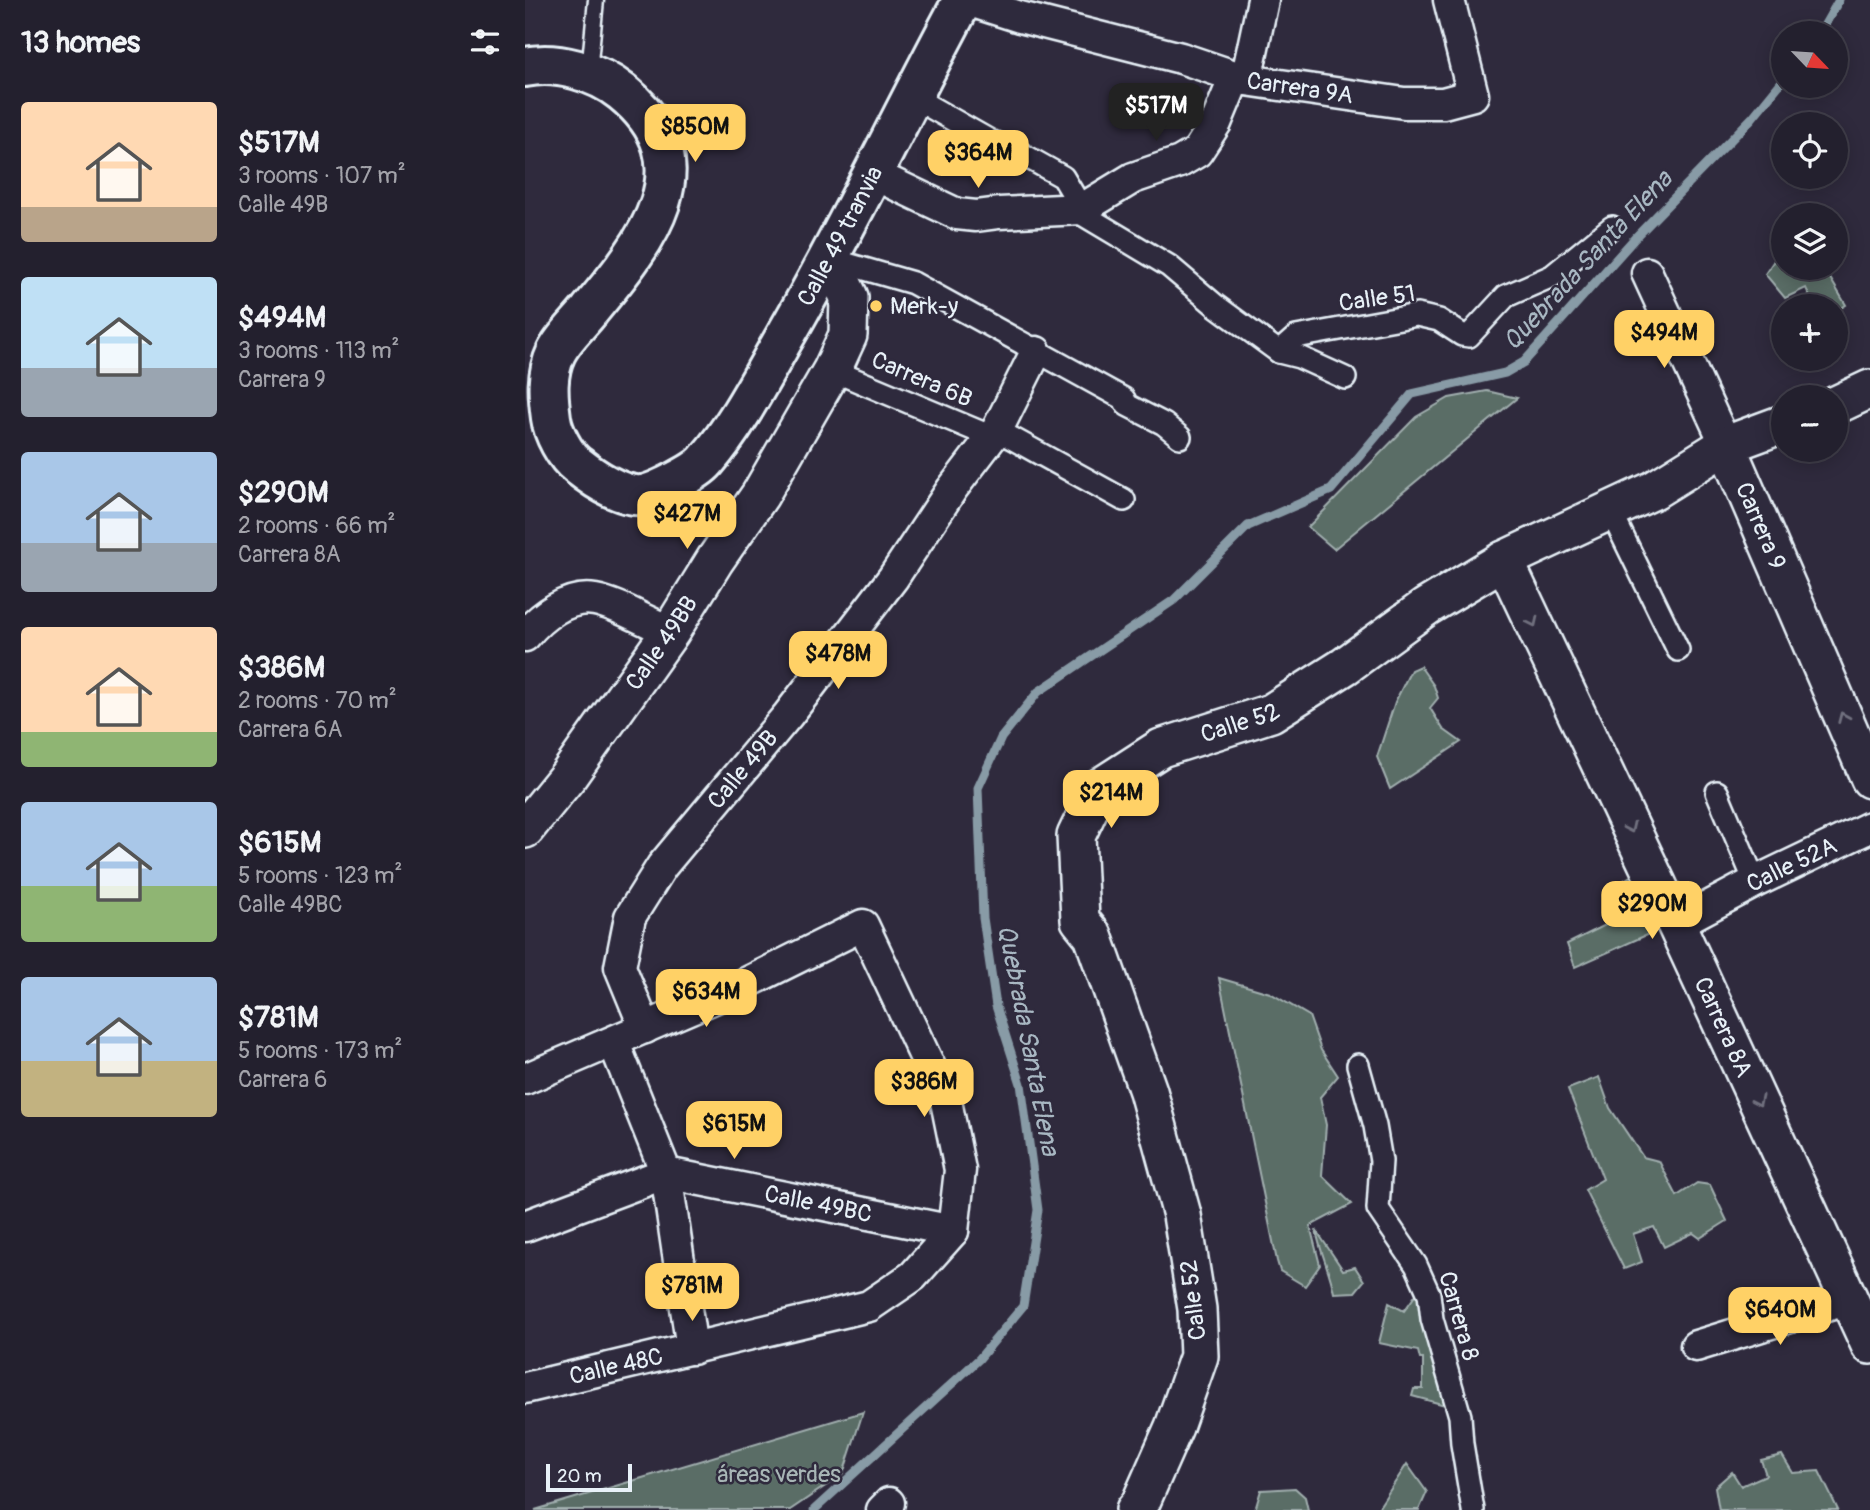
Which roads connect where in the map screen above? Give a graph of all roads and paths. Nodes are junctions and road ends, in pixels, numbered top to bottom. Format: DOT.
graph roads {
  1 [pos="596,0"];
  2 [pos="965,0"];
  3 [pos="1263,0"];
  4 [pos="1449,0"];
  5 [pos="525,67"];
  6 [pos="589,73"];
  7 [pos="1240,78"];
  8 [pos="911,96"];
  9 [pos="873,174"];
  10 [pos="1082,209"];
  11 [pos="1612,227"];
  12 [pos="830,259"];
  13 [pos="1647,273"];
  14 [pos="1036,352"];
  15 [pos="1279,352"];
  16 [pos="832,370"];
  17 [pos="1345,377"];
  18 [pos="1870,390"];
  19 [pos="1848,400"];
  20 [pos="1771,429"];
  21 [pos="994,433"];
  22 [pos="1180,438"];
  23 [pos="1727,445"];
  24 [pos="1123,500"];
  25 [pos="1611,512"];
  26 [pos="1504,560"];
  27 [pos="671,631"];
  28 [pos="525,636"];
  29 [pos="1678,650"];
  30 [pos="1870,779"];
  31 [pos="1717,792"];
  32 [pos="1870,827"];
  33 [pos="525,829"];
  34 [pos="1755,882"];
  35 [pos="1676,924"];
  36 [pos="645,1028"];
  37 [pos="614,1043"];
  38 [pos="1358,1065"];
  39 [pos="525,1079"];
  40 [pos="666,1173"];
  41 [pos="525,1226"];
  42 [pos="953,1231"];
  43 [pos="1860,1293"];
  44 [pos="1870,1345"];
  45 [pos="1696,1346"];
  46 [pos="692,1349"];
  47 [pos="525,1388"];
  48 [pos="1135,1510"];
  49 [pos="1473,1510"];
  1 -- 6 [label="lane"];
  2 -- 7 [label="street, Carrera 9A"];
  2 -- 8 [label="main road, Calle 49 tranvia"];
  3 -- 7 [label="street"];
  4 -- 7 [label="street, Carrera 9A"];
  5 -- 6 [label="main road"];
  6 -- 12 [label="main road, Calle 49 tranvia"];
  7 -- 10 [label="street"];
  8 -- 9 [label="main road, Calle 49 tranvia"];
  8 -- 10 [label="street"];
  9 -- 10 [label="street"];
  9 -- 12 [label="main road, Calle 49 tranvia"];
  10 -- 15 [label="street"];
  11 -- 15 [label="street, Calle 51"];
  12 -- 14 [label="street"];
  12 -- 16 [label="street, Calle 49BB"];
  13 -- 23 [label="street, Carrera 9"];
  14 -- 21 [label="street, Calle 49B"];
  14 -- 22 [label="street"];
  15 -- 17 [label="street"];
  16 -- 21 [label="street, Carrera 6B"];
  16 -- 27 [label="street, Calle 49BB"];
  18 -- 19 [label="street"];
  20 -- 23 [label="street, Calle 52"];
  21 -- 24 [label="street, Carrera 6B"];
  21 -- 36 [label="street, Calle 49B"];
  23 -- 25 [label="street, Calle 52"];
  30 -- 23 [label="street, Carrera 9, one-way"];
  25 -- 26 [label="street, Calle 52"];
  25 -- 29 [label="street"];
  26 -- 35 [label="street, Carrera 8A, one-way"];
  26 -- 48 [label="street, Calle 52"];
  27 -- 28 [label="street"];
  27 -- 33 [label="street, Calle 49BB"];
  31 -- 34 [label="street"];
  32 -- 34 [label="street, Calle 52A"];
  34 -- 35 [label="street, Calle 52A"];
  35 -- 43 [label="street, Carrera 8A, one-way"];
  36 -- 37 [label="street"];
  36 -- 42 [label="street"];
  37 -- 39 [label="street"];
  37 -- 40 [label="street"];
  38 -- 49 [label="street, Carrera 8"];
  40 -- 41 [label="street"];
  40 -- 42 [label="street, Calle 49BC"];
  40 -- 46 [label="street"];
  42 -- 46 [label="street, Calle 48C"];
  43 -- 44 [label="street, Carrera 8A"];
  43 -- 45 [label="street"];
  46 -- 47 [label="street, Calle 48C"];
}
